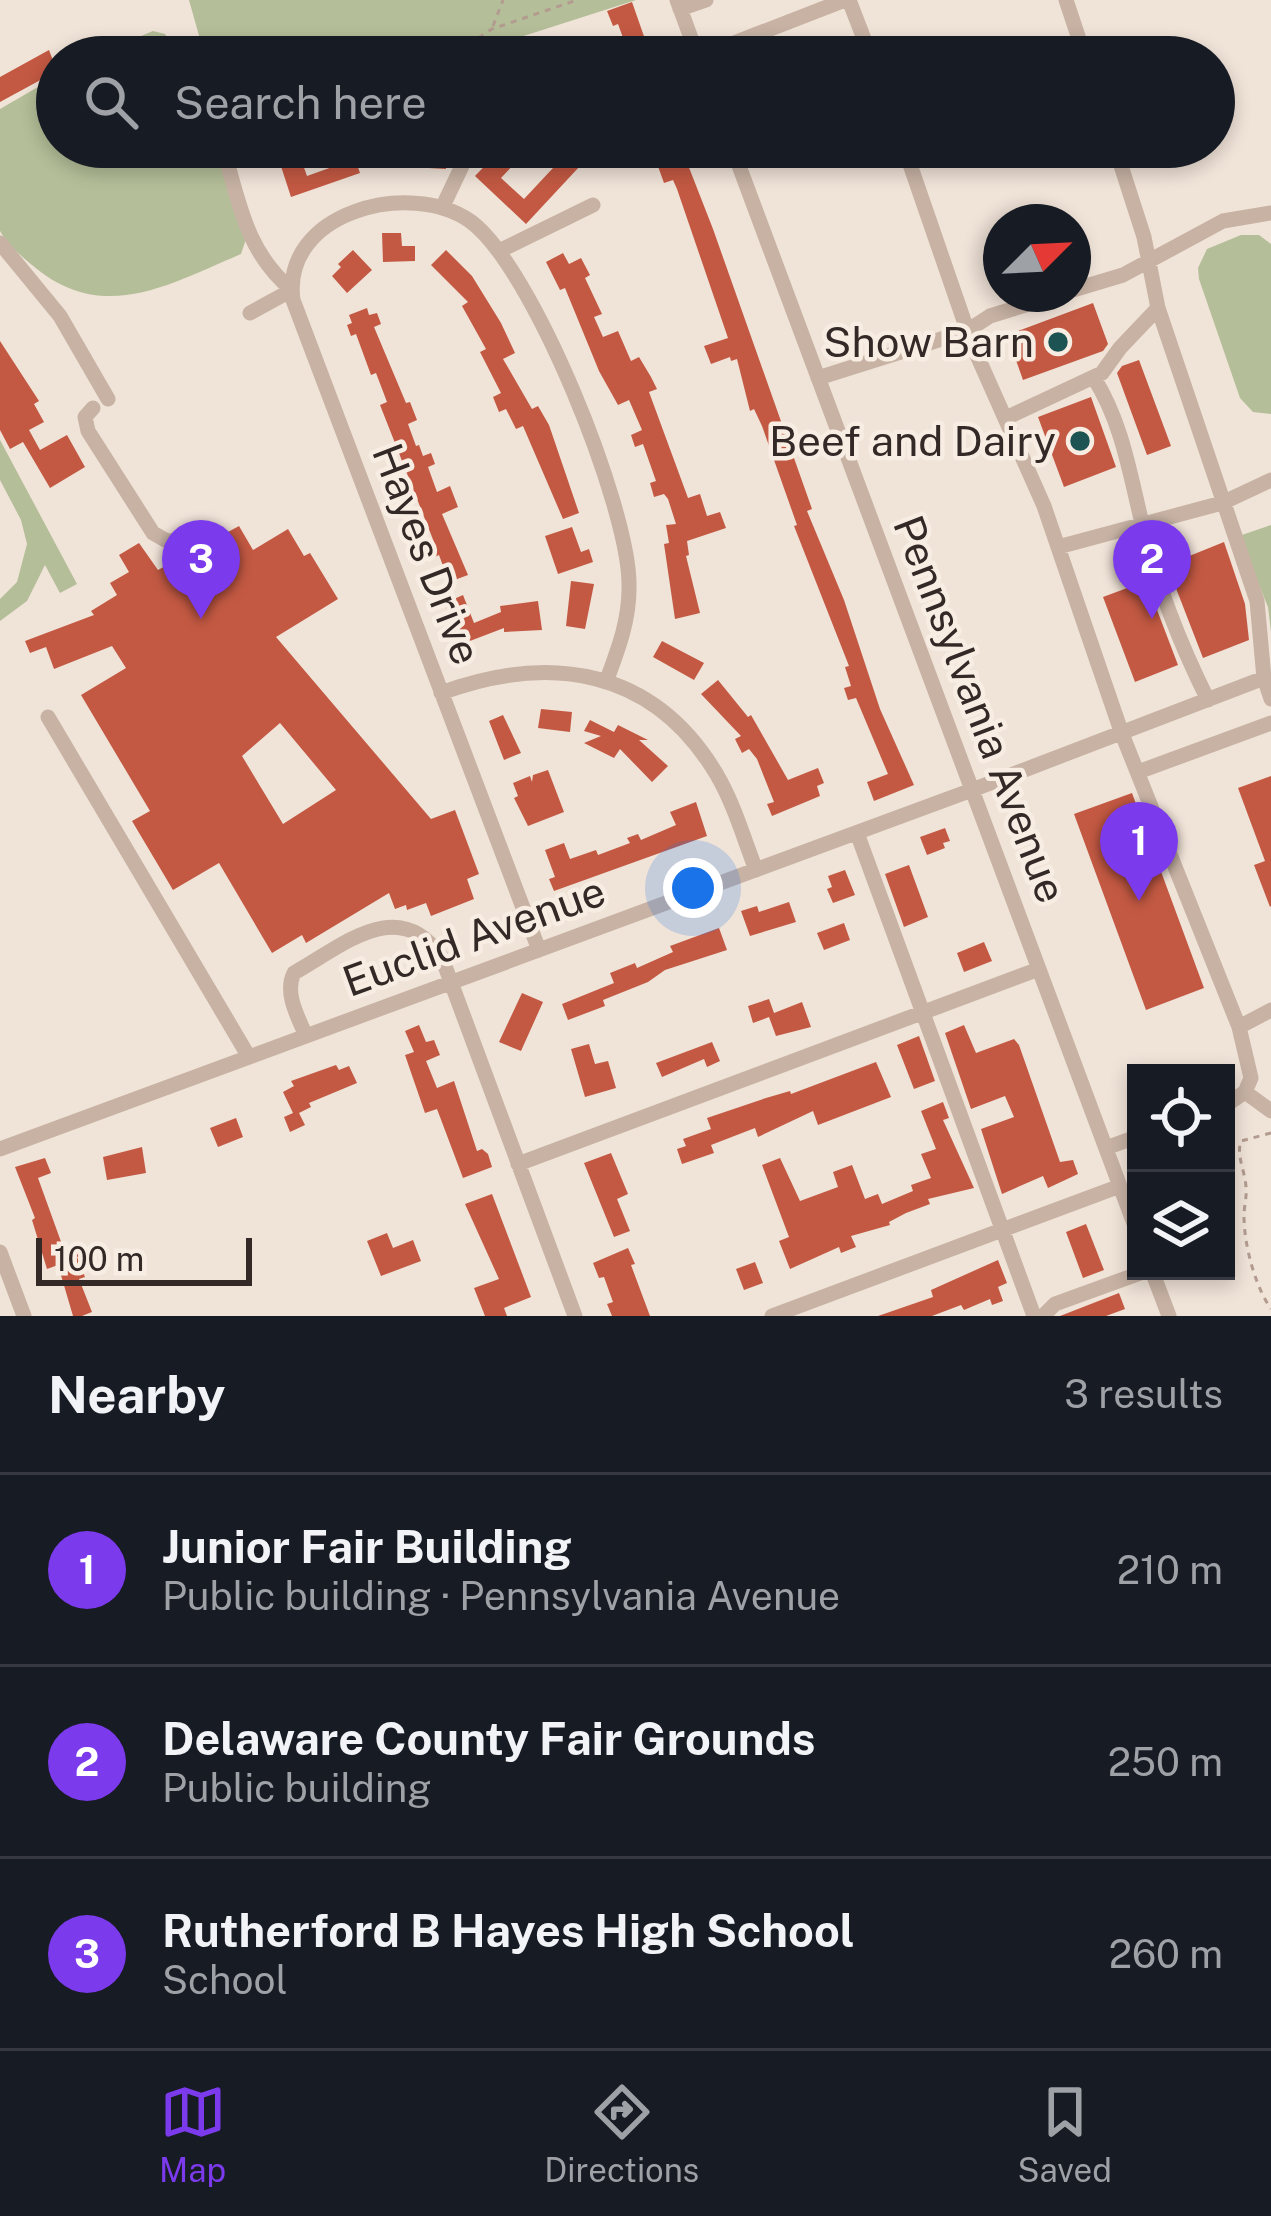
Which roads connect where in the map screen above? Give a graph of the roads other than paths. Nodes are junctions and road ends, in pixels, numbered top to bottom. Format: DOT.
graph roads {
  1 [pos="706,0"];
  2 [pos="847,0"];
  3 [pos="1066,0"];
  4 [pos="679,5"];
  5 [pos="690,36"];
  6 [pos="753,36"];
  7 [pos="862,36"];
  8 [pos="1078,36"];
  9 [pos="230,168"];
  10 [pos="461,168"];
  11 [pos="740,168"];
  12 [pos="911,168"];
  13 [pos="1122,168"];
  14 [pos="593,206"];
  15 [pos="442,208"];
  16 [pos="1271,213"];
  17 [pos="0,243"];
  18 [pos="499,251"];
  19 [pos="1148,261"];
  20 [pos="1091,285"];
  21 [pos="292,290"];
  22 [pos="1158,308"];
  23 [pos="1003,312"];
  24 [pos="250,313"];
  25 [pos="967,331"];
  26 [pos="818,378"];
  27 [pos="1094,378"];
  28 [pos="1006,418"];
  29 [pos="1271,480"];
  30 [pos="1222,503"];
  31 [pos="1141,522"];
  32 [pos="183,540"];
  33 [pos="1058,548"];
  34 [pos="1264,678"];
  35 [pos="606,682"];
  36 [pos="441,693"];
  37 [pos="1208,700"];
  38 [pos="1271,700"];
  39 [pos="48,717"];
  40 [pos="1271,723"];
  41 [pos="1122,734"];
  42 [pos="1138,772"];
  43 [pos="972,790"];
  44 [pos="857,833"];
  45 [pos="756,870"];
  46 [pos="539,950"];
  47 [pos="1039,969"];
  48 [pos="451,982"];
  49 [pos="1271,1010"];
  50 [pos="922,1011"];
  51 [pos="1239,1027"];
  52 [pos="306,1036"];
  53 [pos="249,1057"];
  54 [pos="1245,1092"];
  55 [pos="1235,1099"];
  56 [pos="1271,1111"];
  57 [pos="1127,1140"];
  58 [pos="1106,1148"];
  59 [pos="0,1149"];
  60 [pos="518,1164"];
  61 [pos="1120,1186"];
  62 [pos="1127,1205"];
  63 [pos="1002,1229"];
  64 [pos="0,1252"];
  65 [pos="1127,1279"];
  66 [pos="1153,1280"];
  67 [pos="24,1316"];
  68 [pos="575,1316"];
  69 [pos="772,1316"];
  70 [pos="1038,1316"];
  71 [pos="1168,1316"];
  1 -- 4 [label="street"];
  2 -- 6 [label="street"];
  2 -- 7 [label="street"];
  3 -- 8 [label="street"];
  4 -- 5 [label="street"];
  9 -- 21 [label="street"];
  10 -- 15 [label="street"];
  11 -- 26 [label="street, Pennsylvania Avenue"];
  12 -- 25 [label="street"];
  13 -- 19 [label="street"];
  14 -- 18 [label="street"];
  15 -- 18 [label="street"];
  15 -- 21 [label="street"];
  16 -- 19 [label="street"];
  17 -- 32 [label="street"];
  18 -- 35 [label="street"];
  19 -- 20 [label="street"];
  19 -- 22 [label="street"];
  21 -- 24 [label="street"];
  21 -- 36 [label="street, Hayes Drive"];
  22 -- 27 [label="street"];
  22 -- 30 [label="street"];
  23 -- 25 [label="street"];
  25 -- 26 [label="street"];
  25 -- 28 [label="street"];
  26 -- 43 [label="street, Pennsylvania Avenue"];
  27 -- 28 [label="street"];
  27 -- 31 [label="street"];
  28 -- 33 [label="street"];
  29 -- 30 [label="street"];
  30 -- 31 [label="street"];
  30 -- 34 [label="street"];
  31 -- 33 [label="street"];
  31 -- 37 [label="street"];
  33 -- 41 [label="street"];
  34 -- 37 [label="street, Euclid Avenue"];
  34 -- 38 [label="street"];
  35 -- 36 [label="street"];
  35 -- 45 [label="street"];
  36 -- 46 [label="street, Hayes Drive"];
  37 -- 41 [label="street, Euclid Avenue"];
  39 -- 53 [label="street"];
  40 -- 42 [label="street"];
  41 -- 42 [label="street"];
  41 -- 43 [label="street, Euclid Avenue"];
  42 -- 51 [label="street"];
  43 -- 44 [label="street, Euclid Avenue"];
  43 -- 47 [label="street, Pennsylvania Avenue"];
  44 -- 45 [label="street, Euclid Avenue"];
  44 -- 50 [label="street"];
  45 -- 46 [label="street, Euclid Avenue"];
  46 -- 48 [label="street, Euclid Avenue"];
  47 -- 50 [label="street"];
  47 -- 58 [label="street, Pennsylvania Avenue"];
  48 -- 52 [label="street, Euclid Avenue"];
  48 -- 52 [label="street"];
  48 -- 60 [label="street"];
  49 -- 51 [label="street"];
  50 -- 60 [label="street"];
  50 -- 63 [label="street"];
  51 -- 54 [label="street"];
  52 -- 53 [label="street, Euclid Avenue"];
  53 -- 59 [label="street, Euclid Avenue"];
  54 -- 55 [label="street"];
  54 -- 56 [label="street"];
  57 -- 58 [label="street"];
  58 -- 61 [label="street, Pennsylvania Avenue"];
  60 -- 68 [label="street"];
  61 -- 62 [label="street, Pennsylvania Avenue"];
  61 -- 63 [label="street"];
  63 -- 69 [label="street"];
  63 -- 70 [label="street"];
  64 -- 67 [label="street"];
  65 -- 70 [label="street"];
  66 -- 71 [label="street"];
}
